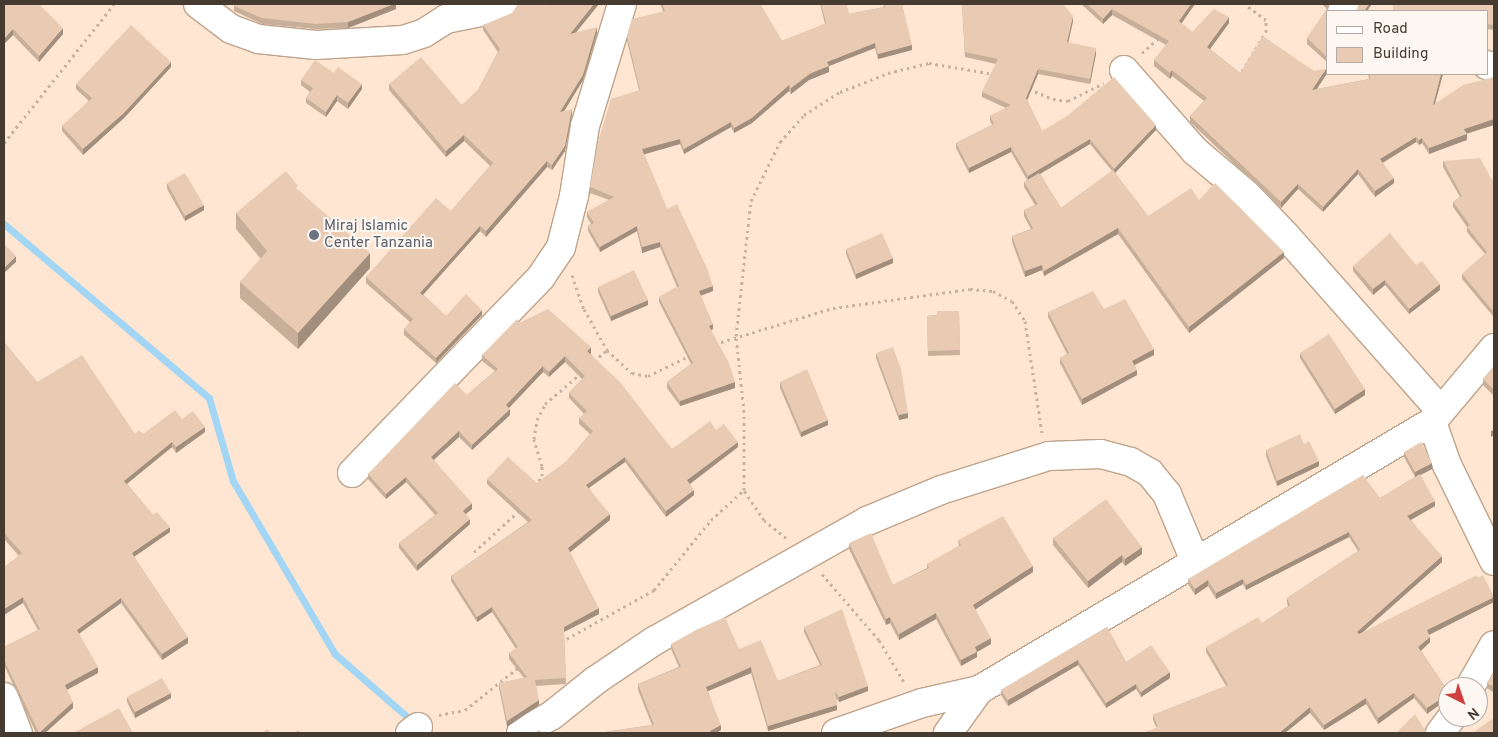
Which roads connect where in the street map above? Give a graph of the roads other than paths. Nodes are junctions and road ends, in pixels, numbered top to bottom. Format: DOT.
graph roads {
  1 [pos="198,4"];
  2 [pos="505,4"];
  3 [pos="622,4"];
  4 [pos="1124,70"];
  5 [pos="1494,348"];
  6 [pos="1435,415"];
  7 [pos="352,473"];
  8 [pos="1485,523"];
  9 [pos="1195,561"];
  10 [pos="1494,561"];
  11 [pos="1494,646"];
  12 [pos="1476,677"];
  13 [pos="978,690"];
  14 [pos="4,697"];
  15 [pos="18,733"];
  16 [pos="521,733"];
  17 [pos="836,733"];
  18 [pos="948,733"];
  1 -- 2 [label="street"];
  3 -- 7 [label="street"];
  4 -- 6 [label="street"];
  5 -- 6 [label="street"];
  6 -- 8 [label="street"];
  6 -- 9 [label="street"];
  8 -- 10 [label="street"];
  9 -- 13 [label="street"];
  9 -- 16 [label="street"];
  11 -- 12 [label="street"];
  13 -- 17 [label="street"];
  13 -- 18 [label="street"];
  14 -- 15 [label="street"];
}
